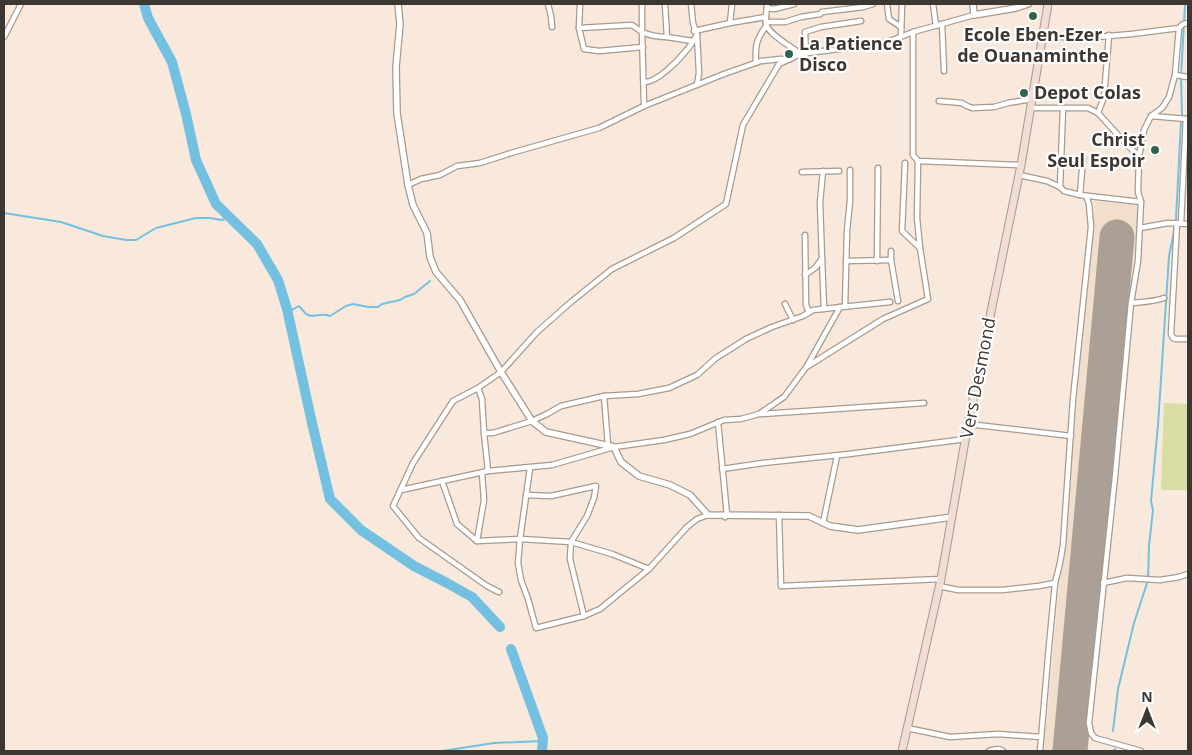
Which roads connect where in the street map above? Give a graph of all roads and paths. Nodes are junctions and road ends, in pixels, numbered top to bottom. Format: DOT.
graph roads {
  1 [pos="21,4"];
  2 [pos="398,4"];
  3 [pos="548,4"];
  4 [pos="580,4"];
  5 [pos="642,4"];
  6 [pos="666,4"];
  7 [pos="692,4"];
  8 [pos="732,4"];
  9 [pos="794,4"];
  10 [pos="873,4"];
  11 [pos="887,4"];
  12 [pos="902,4"];
  13 [pos="933,4"];
  14 [pos="973,4"];
  15 [pos="1028,4"];
  16 [pos="1048,4"];
  17 [pos="767,6"];
  18 [pos="820,14"];
  19 [pos="974,16"];
  20 [pos="766,22"];
  21 [pos="861,22"];
  22 [pos="730,23"];
  23 [pos="942,24"];
  24 [pos="1184,25"];
  25 [pos="936,26"];
  26 [pos="552,27"];
  27 [pos="821,27"];
  28 [pos="901,27"];
  29 [pos="579,28"];
  30 [pos="642,32"];
  31 [pos="913,32"];
  32 [pos="696,33"];
  33 [pos="1109,35"];
  34 [pos="900,36"];
  35 [pos="4,37"];
  36 [pos="667,37"];
  37 [pos="1043,37"];
  38 [pos="692,41"];
  39 [pos="643,47"];
  40 [pos="803,54"];
  41 [pos="790,59"];
  42 [pos="756,63"];
  43 [pos="944,71"];
  44 [pos="1181,76"];
  45 [pos="644,82"];
  46 [pos="697,85"];
  47 [pos="1032,99"];
  48 [pos="939,101"];
  49 [pos="644,106"];
  50 [pos="1031,108"];
  51 [pos="1063,108"];
  52 [pos="1098,113"];
  53 [pos="1151,116"];
  54 [pos="1187,119"];
  55 [pos="1140,156"];
  56 [pos="1083,158"];
  57 [pos="918,161"];
  58 [pos="905,163"];
  59 [pos="1021,165"];
  60 [pos="878,168"];
  61 [pos="850,170"];
  62 [pos="824,171"];
  63 [pos="839,171"];
  64 [pos="802,172"];
  65 [pos="1019,174"];
  66 [pos="408,185"];
  67 [pos="1060,187"];
  68 [pos="1080,196"];
  69 [pos="1086,196"];
  70 [pos="1141,202"];
  71 [pos="1179,223"];
  72 [pos="1188,224"];
  73 [pos="1140,228"];
  74 [pos="805,235"];
  75 [pos="920,248"];
  76 [pos="891,252"];
  77 [pos="822,259"];
  78 [pos="891,260"];
  79 [pos="846,261"];
  80 [pos="878,261"];
  81 [pos="805,275"];
  82 [pos="1164,298"];
  83 [pos="898,301"];
  84 [pos="890,302"];
  85 [pos="1131,303"];
  86 [pos="785,304"];
  87 [pos="842,307"];
  88 [pos="824,309"];
  89 [pos="809,312"];
  90 [pos="794,320"];
  91 [pos="1188,339"];
  92 [pos="807,366"];
  93 [pos="501,372"];
  94 [pos="478,388"];
  95 [pos="604,396"];
  96 [pos="924,403"];
  97 [pos="759,414"];
  98 [pos="532,421"];
  99 [pos="718,422"];
  100 [pos="968,424"];
  101 [pos="484,433"];
  102 [pos="1071,436"];
  103 [pos="966,438"];
  104 [pos="611,446"];
  105 [pos="836,456"];
  106 [pos="530,468"];
  107 [pos="722,469"];
  108 [pos="488,472"];
  109 [pos="482,473"];
  110 [pos="442,481"];
  111 [pos="401,490"];
  112 [pos="526,495"];
  113 [pos="708,515"];
  114 [pos="779,515"];
  115 [pos="726,516"];
  116 [pos="952,517"];
  117 [pos="823,522"];
  118 [pos="520,539"];
  119 [pos="477,541"];
  120 [pos="571,542"];
  121 [pos="649,569"];
  122 [pos="1188,574"];
  123 [pos="940,583"];
  124 [pos="1055,583"];
  125 [pos="1103,583"];
  126 [pos="499,592"];
  127 [pos="584,616"];
  128 [pos="907,728"];
  129 [pos="1041,737"];
  130 [pos="1121,745"];
  131 [pos="902,751"];
  132 [pos="988,751"];
  133 [pos="1003,751"];
  134 [pos="1040,751"];
  135 [pos="1117,751"];
  136 [pos="1141,751"];
  1 -- 35 [label="street"];
  2 -- 66 [label="street"];
  3 -- 26 [label="street"];
  4 -- 29 [label="street"];
  5 -- 30 [label="street"];
  6 -- 36 [label="street"];
  7 -- 32 [label="street"];
  8 -- 22 [label="street"];
  9 -- 17 [label="street"];
  10 -- 18 [label="street"];
  11 -- 28 [label="street"];
  12 -- 28 [label="street"];
  13 -- 25 [label="street"];
  14 -- 19 [label="street"];
  15 -- 19 [label="street"];
  16 -- 37 [label="main road, Vers Desmond"];
  17 -- 20 [label="street"];
  18 -- 20 [label="street"];
  18 -- 27 [label="street"];
  19 -- 23 [label="street"];
  20 -- 22 [label="street"];
  20 -- 40 [label="street"];
  20 -- 42 [label="street"];
  21 -- 27 [label="street"];
  22 -- 32 [label="street"];
  23 -- 25 [label="street"];
  23 -- 43 [label="street"];
  24 -- 33 [label="street"];
  24 -- 44 [label="street"];
  25 -- 31 [label="street"];
  27 -- 40 [label="street"];
  28 -- 34 [label="street"];
  29 -- 30 [label="street"];
  29 -- 39 [label="street"];
  30 -- 36 [label="street"];
  30 -- 39 [label="street"];
  31 -- 34 [label="street"];
  31 -- 57 [label="street"];
  32 -- 38 [label="street"];
  32 -- 46 [label="street"];
  33 -- 37 [label="street"];
  33 -- 52 [label="street"];
  34 -- 40 [label="street"];
  36 -- 38 [label="street"];
  37 -- 47 [label="main road, Vers Desmond"];
  38 -- 45 [label="street"];
  39 -- 45 [label="street"];
  40 -- 41 [label="street"];
  41 -- 42 [label="street"];
  41 -- 93 [label="street"];
  42 -- 46 [label="street"];
  44 -- 53 [label="street"];
  45 -- 49 [label="street"];
  46 -- 49 [label="street"];
  47 -- 48 [label="street"];
  47 -- 50 [label="main road, Vers Desmond"];
  49 -- 66 [label="street"];
  50 -- 51 [label="street"];
  50 -- 59 [label="main road, Vers Desmond"];
  51 -- 52 [label="street"];
  51 -- 67 [label="street"];
  52 -- 55 [label="street"];
  53 -- 54 [label="street"];
  53 -- 55 [label="street"];
  54 -- 71 [label="street"];
  55 -- 70 [label="street"];
  56 -- 68 [label="street"];
  57 -- 59 [label="street"];
  57 -- 75 [label="street"];
  58 -- 75 [label="street"];
  59 -- 65 [label="main road, Vers Desmond"];
  60 -- 80 [label="street"];
  61 -- 79 [label="street"];
  62 -- 63 [label="street"];
  62 -- 64 [label="street"];
  62 -- 77 [label="street"];
  65 -- 67 [label="street"];
  65 -- 100 [label="main road, Vers Desmond"];
  66 -- 93 [label="street"];
  67 -- 68 [label="street"];
  68 -- 69 [label="street"];
  69 -- 70 [label="street"];
  69 -- 102 [label="street"];
  70 -- 73 [label="street"];
  71 -- 72 [label="street"];
  71 -- 73 [label="street"];
  71 -- 91 [label="street"];
  73 -- 85 [label="street"];
  74 -- 81 [label="street"];
  75 -- 92 [label="street"];
  76 -- 78 [label="street"];
  77 -- 81 [label="street"];
  77 -- 88 [label="street"];
  78 -- 80 [label="street"];
  78 -- 83 [label="street"];
  79 -- 80 [label="street"];
  79 -- 87 [label="street"];
  81 -- 89 [label="street"];
  82 -- 85 [label="street"];
  84 -- 87 [label="street"];
  85 -- 125 [label="street"];
  86 -- 90 [label="street"];
  87 -- 88 [label="street"];
  87 -- 92 [label="street"];
  88 -- 89 [label="street"];
  89 -- 90 [label="street"];
  90 -- 95 [label="street"];
  92 -- 97 [label="street"];
  93 -- 94 [label="street"];
  93 -- 98 [label="street"];
  94 -- 101 [label="street"];
  94 -- 111 [label="street"];
  95 -- 98 [label="street"];
  95 -- 104 [label="street"];
  96 -- 97 [label="street"];
  97 -- 99 [label="street"];
  98 -- 101 [label="street"];
  98 -- 104 [label="street"];
  99 -- 104 [label="street"];
  99 -- 107 [label="street"];
  100 -- 102 [label="street"];
  100 -- 103 [label="main road, Vers Desmond"];
  101 -- 108 [label="street"];
  102 -- 124 [label="street"];
  103 -- 105 [label="street"];
  103 -- 116 [label="main road, Vers Desmond"];
  104 -- 106 [label="street"];
  104 -- 113 [label="street"];
  105 -- 107 [label="street"];
  105 -- 117 [label="street"];
  106 -- 108 [label="street"];
  106 -- 112 [label="street"];
  107 -- 115 [label="street"];
  108 -- 109 [label="street"];
  109 -- 110 [label="street"];
  109 -- 119 [label="street"];
  110 -- 111 [label="street"];
  110 -- 119 [label="street"];
  111 -- 126 [label="street"];
  112 -- 118 [label="street"];
  112 -- 120 [label="street"];
  113 -- 115 [label="street"];
  113 -- 121 [label="street"];
  114 -- 115 [label="street"];
  114 -- 117 [label="street"];
  114 -- 123 [label="street"];
  116 -- 117 [label="street"];
  116 -- 123 [label="main road, Vers Desmond"];
  118 -- 119 [label="street"];
  118 -- 120 [label="street"];
  118 -- 127 [label="street"];
  120 -- 121 [label="street"];
  120 -- 127 [label="street"];
  121 -- 127 [label="street"];
  122 -- 125 [label="street"];
  123 -- 124 [label="street"];
  123 -- 128 [label="main road, Vers Desmond"];
  124 -- 129 [label="street"];
  125 -- 130 [label="street"];
  128 -- 129 [label="street"];
  128 -- 131 [label="main road, Vers Desmond"];
  129 -- 134 [label="street"];
  130 -- 135 [label="street"];
  130 -- 136 [label="street"];
  132 -- 133 [label="street"];
}
